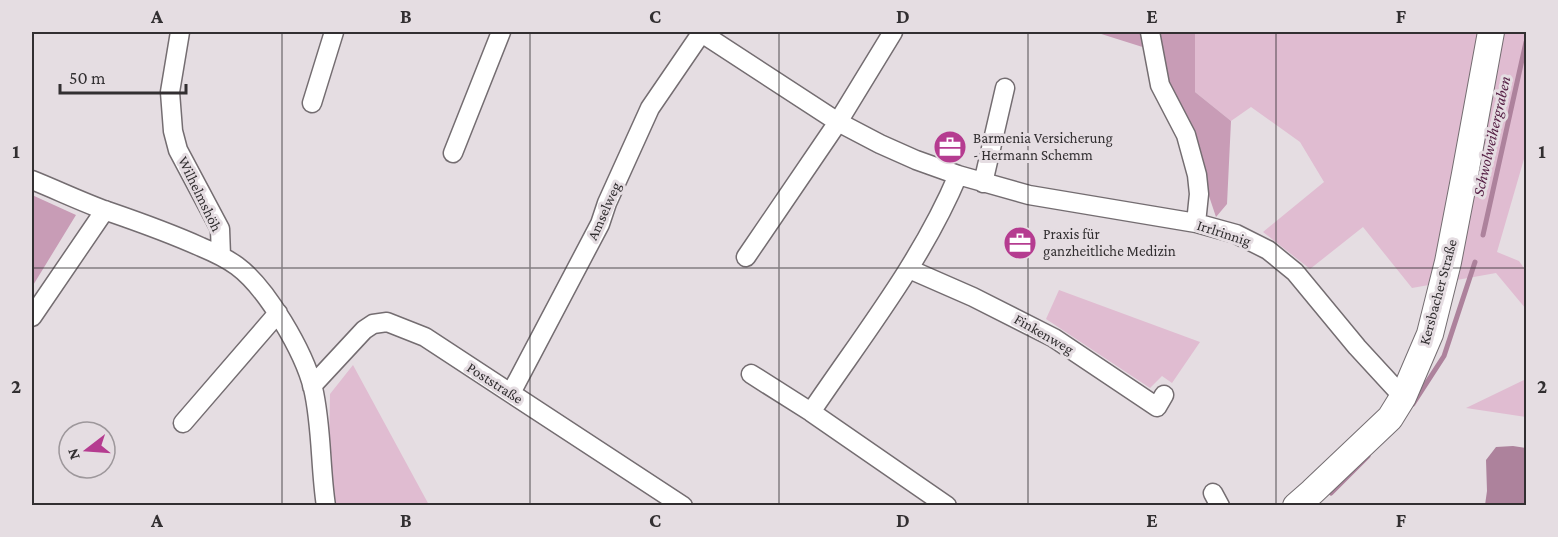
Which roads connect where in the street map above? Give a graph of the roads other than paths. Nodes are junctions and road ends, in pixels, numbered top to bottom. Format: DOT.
graph roads {
  1 [pos="180,32"];
  2 [pos="334,32"];
  3 [pos="501,32"];
  4 [pos="701,32"];
  5 [pos="893,32"];
  6 [pos="1150,32"];
  7 [pos="1491,32"];
  8 [pos="1005,88"];
  9 [pos="312,103"];
  10 [pos="838,122"];
  11 [pos="453,153"];
  12 [pos="958,175"];
  13 [pos="32,180"];
  14 [pos="983,183"];
  15 [pos="105,210"];
  16 [pos="1196,223"];
  17 [pos="221,256"];
  18 [pos="746,257"];
  19 [pos="909,269"];
  20 [pos="278,313"];
  21 [pos="32,317"];
  22 [pos="751,374"];
  23 [pos="312,386"];
  24 [pos="511,393"];
  25 [pos="1164,394"];
  26 [pos="1403,397"];
  27 [pos="811,412"];
  28 [pos="183,423"];
  29 [pos="326,506"];
  30 [pos="683,506"];
  31 [pos="947,506"];
  32 [pos="1296,506"];
  1 -- 17 [label="street, Wilhelmshöh"];
  2 -- 9 [label="street"];
  3 -- 11 [label="street"];
  4 -- 10 [label="street, Irrlrinnig"];
  4 -- 24 [label="street, Amselweg"];
  5 -- 10 [label="street"];
  6 -- 16 [label="street"];
  7 -- 26 [label="main road, Kersbacher Straße"];
  8 -- 14 [label="street"];
  10 -- 12 [label="street, Irrlrinnig"];
  10 -- 18 [label="street"];
  12 -- 14 [label="street, Irrlrinnig"];
  12 -- 19 [label="street"];
  13 -- 15 [label="street"];
  14 -- 16 [label="street, Irrlrinnig"];
  15 -- 17 [label="street"];
  15 -- 21 [label="street"];
  16 -- 26 [label="street, Irrlrinnig"];
  17 -- 20 [label="street"];
  19 -- 25 [label="street, Finkenweg"];
  19 -- 27 [label="street"];
  20 -- 23 [label="street"];
  20 -- 28 [label="street"];
  22 -- 27 [label="street"];
  23 -- 24 [label="street, Poststraße"];
  23 -- 29 [label="street"];
  24 -- 30 [label="street, Poststraße"];
  26 -- 32 [label="main road, Kersbacher Straße"];
  27 -- 31 [label="street"];
}
